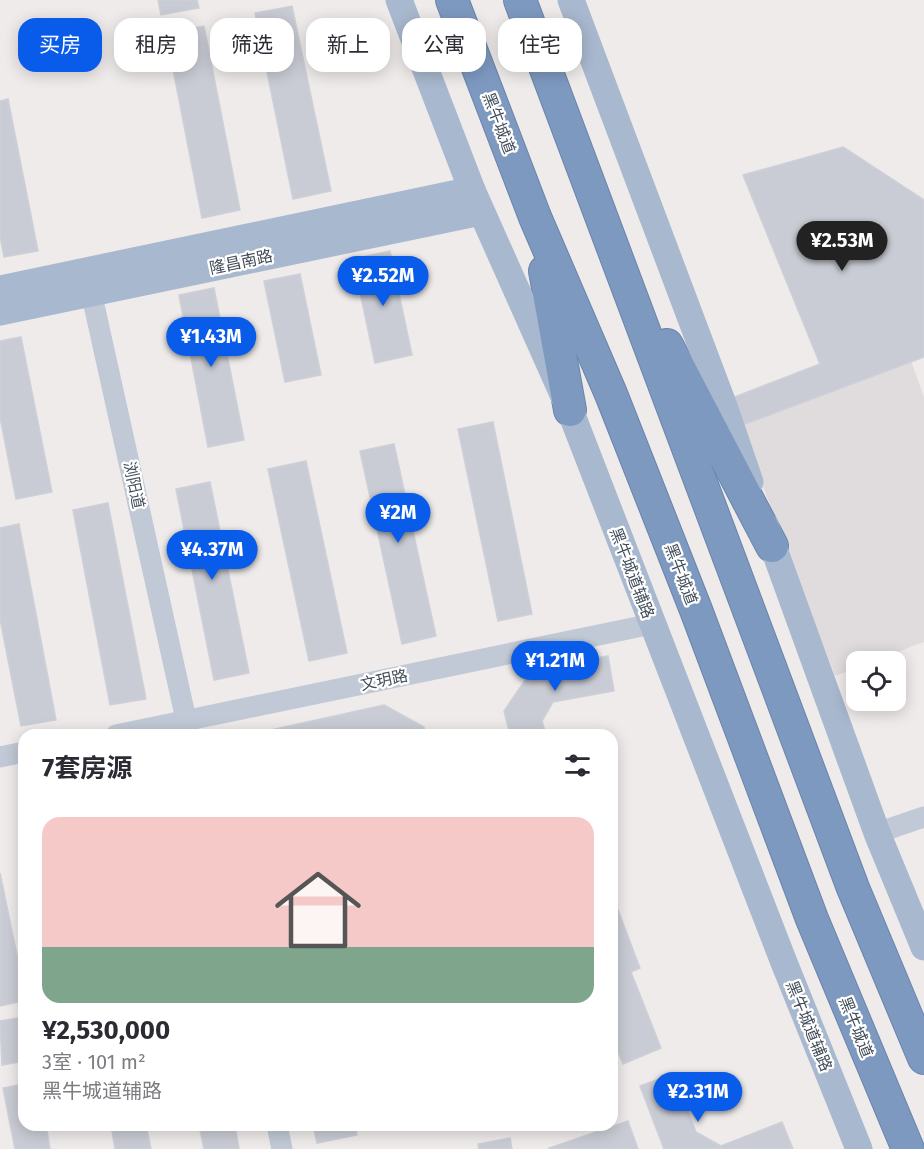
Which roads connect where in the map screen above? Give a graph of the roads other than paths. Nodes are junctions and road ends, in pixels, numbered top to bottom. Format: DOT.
graph roads {
  1 [pos="399,0"];
  2 [pos="452,0"];
  3 [pos="520,0"];
  4 [pos="571,0"];
  5 [pos="476,201"];
  6 [pos="535,217"];
  7 [pos="605,224"];
  8 [pos="89,282"];
  9 [pos="0,289"];
  10 [pos="0,312"];
  11 [pos="570,410"];
  12 [pos="772,546"];
  13 [pos="652,624"];
  14 [pos="188,728"];
  15 [pos="18,753"];
  16 [pos="0,757"];
  17 [pos="924,817"];
  18 [pos="877,833"];
  19 [pos="924,947"];
  20 [pos="924,1058"];
  21 [pos="278,1131"];
  22 [pos="282,1149"];
  23 [pos="859,1149"];
  24 [pos="908,1149"];
  1 -- 5 [label="main road, 黑牛城道辅路"];
  2 -- 6 [label="highway, 黑牛城道"];
  3 -- 7 [label="highway"];
  4 -- 12 [label="main road"];
  5 -- 8 [label="main road, 隆昌南路"];
  5 -- 11 [label="main road, 黑牛城道辅路"];
  6 -- 11 [label="highway"];
  6 -- 24 [label="highway, 黑牛城道"];
  7 -- 12 [label="highway"];
  7 -- 20 [label="highway"];
  8 -- 9 [label="main road, 隆昌南路"];
  8 -- 10 [label="main road, 隆昌南路"];
  8 -- 14 [label="street, 浏阳道"];
  11 -- 13 [label="main road, 黑牛城道辅路"];
  12 -- 18 [label="main road"];
  13 -- 14 [label="street, 文玥路"];
  13 -- 23 [label="main road, 黑牛城道辅路"];
  15 -- 16 [label="street"];
  17 -- 18 [label="street"];
  18 -- 19 [label="main road"];
  21 -- 22 [label="street"];
}
